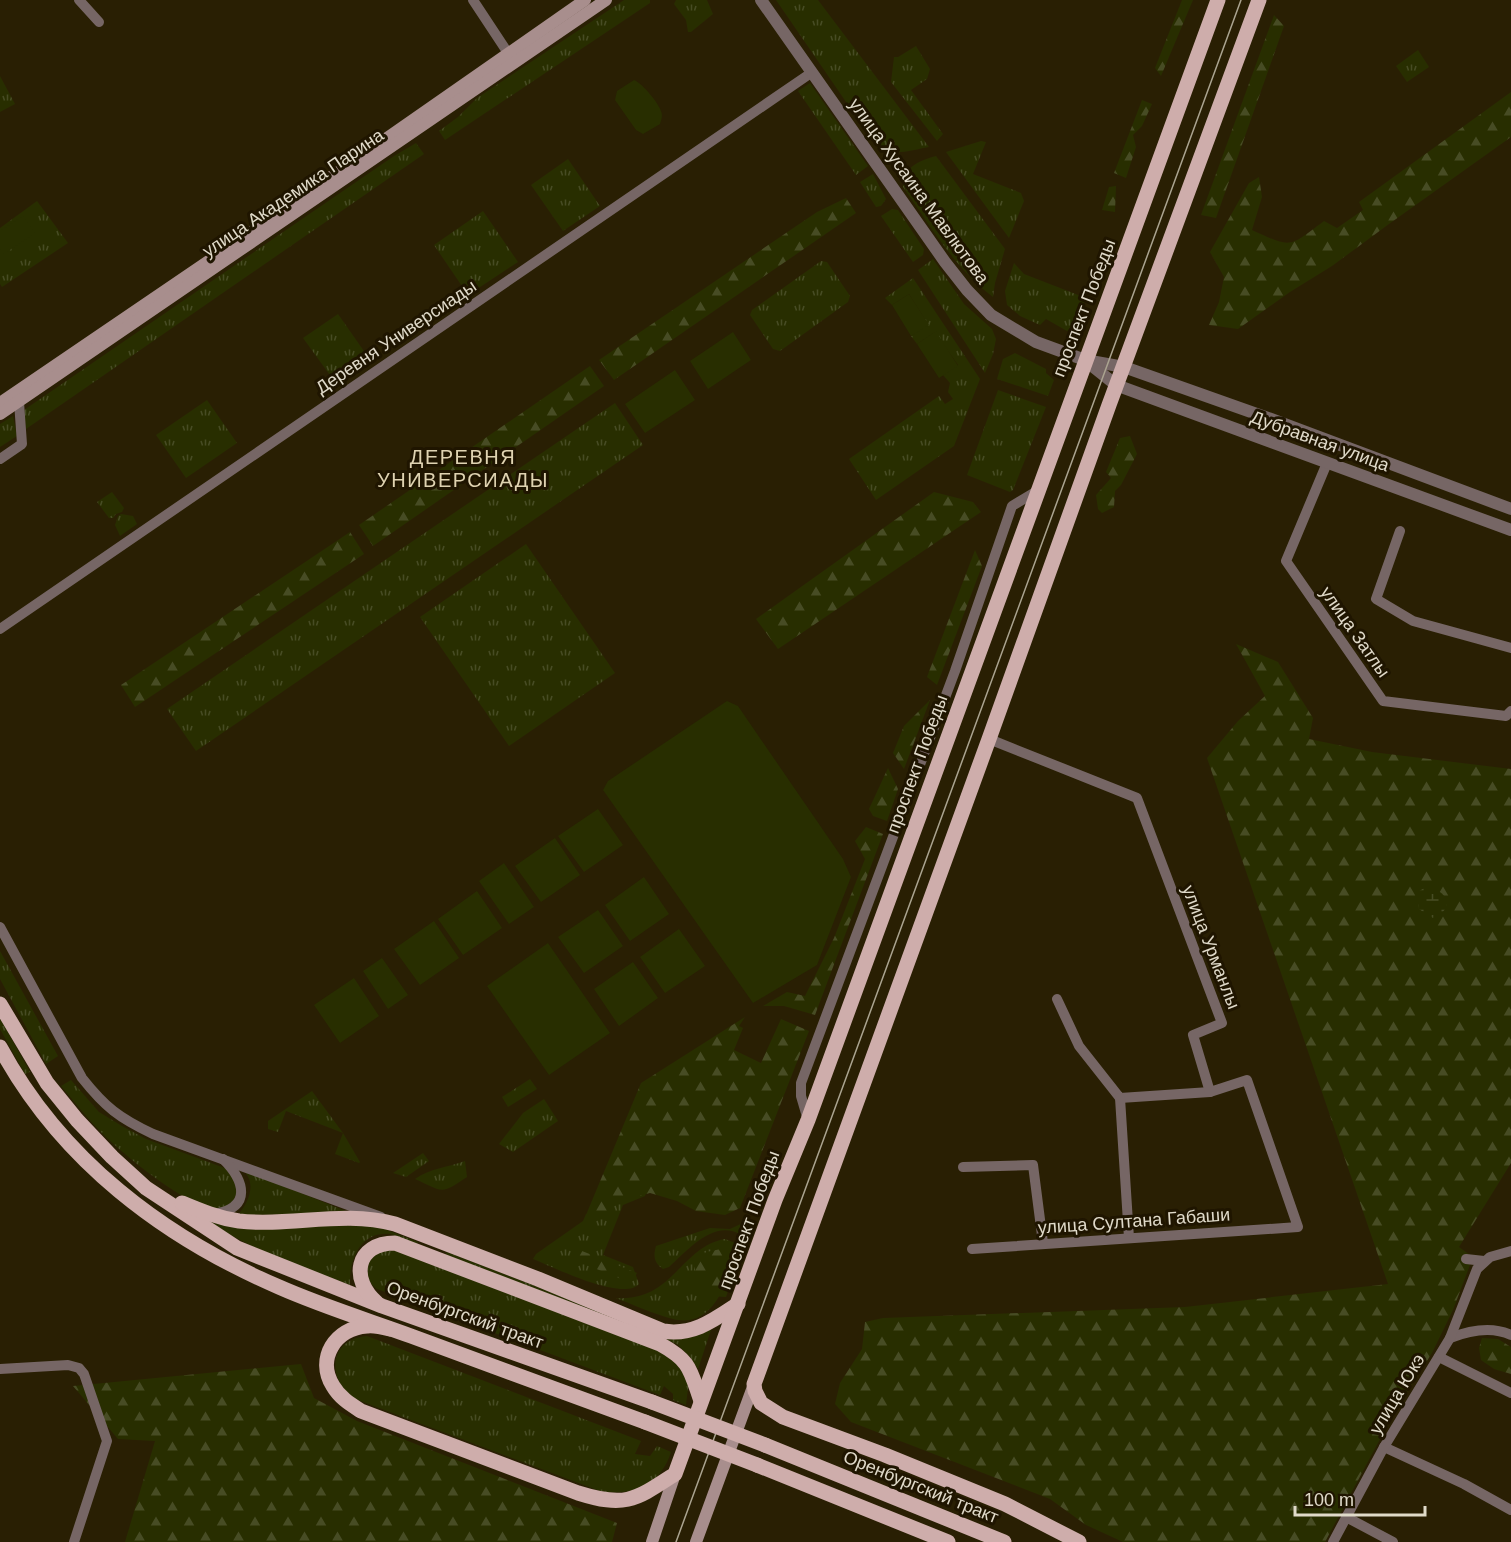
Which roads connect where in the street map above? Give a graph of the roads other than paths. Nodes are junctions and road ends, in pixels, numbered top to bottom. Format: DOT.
graph roads {
  1 [pos="79,0"];
  2 [pos="474,0"];
  3 [pos="585,0"];
  4 [pos="606,0"];
  5 [pos="761,0"];
  6 [pos="1218,0"];
  7 [pos="1259,0"];
  8 [pos="99,22"];
  9 [pos="512,58"];
  10 [pos="811,73"];
  11 [pos="361,162"];
  12 [pos="1085,360"];
  13 [pos="1124,367"];
  14 [pos="1116,385"];
  15 [pos="19,402"];
  16 [pos="0,403"];
  17 [pos="0,414"];
  18 [pos="1271,419"];
  19 [pos="1264,439"];
  20 [pos="0,459"];
  21 [pos="1327,463"];
  22 [pos="1037,491"];
  23 [pos="1511,509"];
  24 [pos="1511,530"];
  25 [pos="1400,531"];
  26 [pos="0,629"];
  27 [pos="1511,648"];
  28 [pos="1511,711"];
  29 [pos="990,739"];
  30 [pos="0,927"];
  31 [pos="1057,999"];
  32 [pos="0,1004"];
  33 [pos="0,1047"];
  34 [pos="46,1083"];
  35 [pos="1210,1092"];
  36 [pos="28,1093"];
  37 [pos="1120,1098"];
  38 [pos="808,1120"];
  39 [pos="221,1157"];
  40 [pos="963,1167"];
  41 [pos="146,1188"];
  42 [pos="210,1215"];
  43 [pos="395,1224"];
  44 [pos="1129,1238"];
  45 [pos="1044,1243"];
  46 [pos="972,1249"];
  47 [pos="1511,1251"];
  48 [pos="1466,1259"];
  49 [pos="1484,1261"];
  50 [pos="738,1304"];
  51 [pos="382,1306"];
  52 [pos="390,1329"];
  53 [pos="1511,1335"];
  54 [pos="1450,1338"];
  55 [pos="1438,1357"];
  56 [pos="0,1369"];
  57 [pos="754,1384"];
  58 [pos="1511,1393"];
  59 [pos="701,1401"];
  60 [pos="1384,1447"];
  61 [pos="675,1474"];
  62 [pos="1511,1510"];
  63 [pos="1346,1517"];
  64 [pos="74,1542"];
  65 [pos="652,1542"];
  66 [pos="696,1542"];
  67 [pos="948,1542"];
  68 [pos="1004,1542"];
  69 [pos="1079,1542"];
  70 [pos="1333,1542"];
  71 [pos="1394,1542"];
  1 -- 8 [label="street"];
  2 -- 9 [label="street"];
  3 -- 9 [label="main road, улица Академика Парина"];
  4 -- 9 [label="main road, улица Академика Парина"];
  5 -- 10 [label="street, улица Хусаина Мавлютова"];
  6 -- 12 [label="main road, проспект Победы"];
  7 -- 13 [label="main road"];
  9 -- 11 [label="main road, улица Академика Парина"];
  10 -- 12 [label="street, улица Хусаина Мавлютова"];
  10 -- 26 [label="street, Деревня Универсиады"];
  11 -- 15 [label="main road, улица Академика Парина"];
  11 -- 16 [label="main road, улица Академика Парина"];
  12 -- 13 [label="street, Дубравная улица"];
  12 -- 14 [label="street, Дубравная улица"];
  12 -- 22 [label="main road, проспект Победы"];
  13 -- 14 [label="main road"];
  13 -- 18 [label="street, Дубравная улица"];
  14 -- 19 [label="street, Дубравная улица"];
  14 -- 29 [label="main road"];
  15 -- 17 [label="main road, улица Академика Парина"];
  15 -- 20 [label="street"];
  18 -- 19 [label="street"];
  18 -- 23 [label="street, Дубравная улица"];
  19 -- 21 [label="street, Дубравная улица"];
  21 -- 24 [label="street, Дубравная улица"];
  21 -- 28 [label="street, улица Затлы"];
  22 -- 38 [label="main road, проспект Победы"];
  22 -- 38 [label="street"];
  25 -- 27 [label="street"];
  29 -- 35 [label="street, улица Урманлы"];
  29 -- 57 [label="main road"];
  30 -- 39 [label="street"];
  31 -- 37 [label="street"];
  32 -- 34 [label="main road, Оренбургский тракт"];
  33 -- 36 [label="main road"];
  34 -- 36 [label="main road"];
  34 -- 41 [label="main road, Оренбургский тракт"];
  35 -- 37 [label="street"];
  35 -- 44 [label="street, улица Султана Габаши"];
  36 -- 52 [label="main road"];
  37 -- 44 [label="street"];
  38 -- 50 [label="main road, проспект Победы"];
  39 -- 42 [label="street"];
  39 -- 43 [label="street"];
  40 -- 45 [label="street"];
  41 -- 42 [label="main road"];
  41 -- 51 [label="main road, Оренбургский тракт"];
  42 -- 43 [label="main road"];
  43 -- 50 [label="main road"];
  44 -- 45 [label="street, улица Султана Габаши"];
  45 -- 46 [label="street, улица Султана Габаши"];
  47 -- 49 [label="street"];
  48 -- 49 [label="street"];
  49 -- 54 [label="street, улица Юкэ"];
  50 -- 59 [label="main road, проспект Победы"];
  51 -- 59 [label="main road"];
  51 -- 68 [label="main road, Оренбургский тракт, bridge"];
  52 -- 61 [label="main road"];
  52 -- 67 [label="main road, bridge"];
  53 -- 54 [label="street"];
  54 -- 55 [label="street, улица Юкэ"];
  55 -- 58 [label="street"];
  55 -- 60 [label="street, улица Юкэ"];
  56 -- 64 [label="street"];
  57 -- 66 [label="main road"];
  57 -- 69 [label="main road"];
  59 -- 61 [label="main road, проспект Победы"];
  60 -- 62 [label="street"];
  60 -- 63 [label="street, улица Юкэ"];
  61 -- 65 [label="main road, проспект Победы"];
  63 -- 70 [label="street, улица Юкэ"];
  63 -- 71 [label="street"];
}
